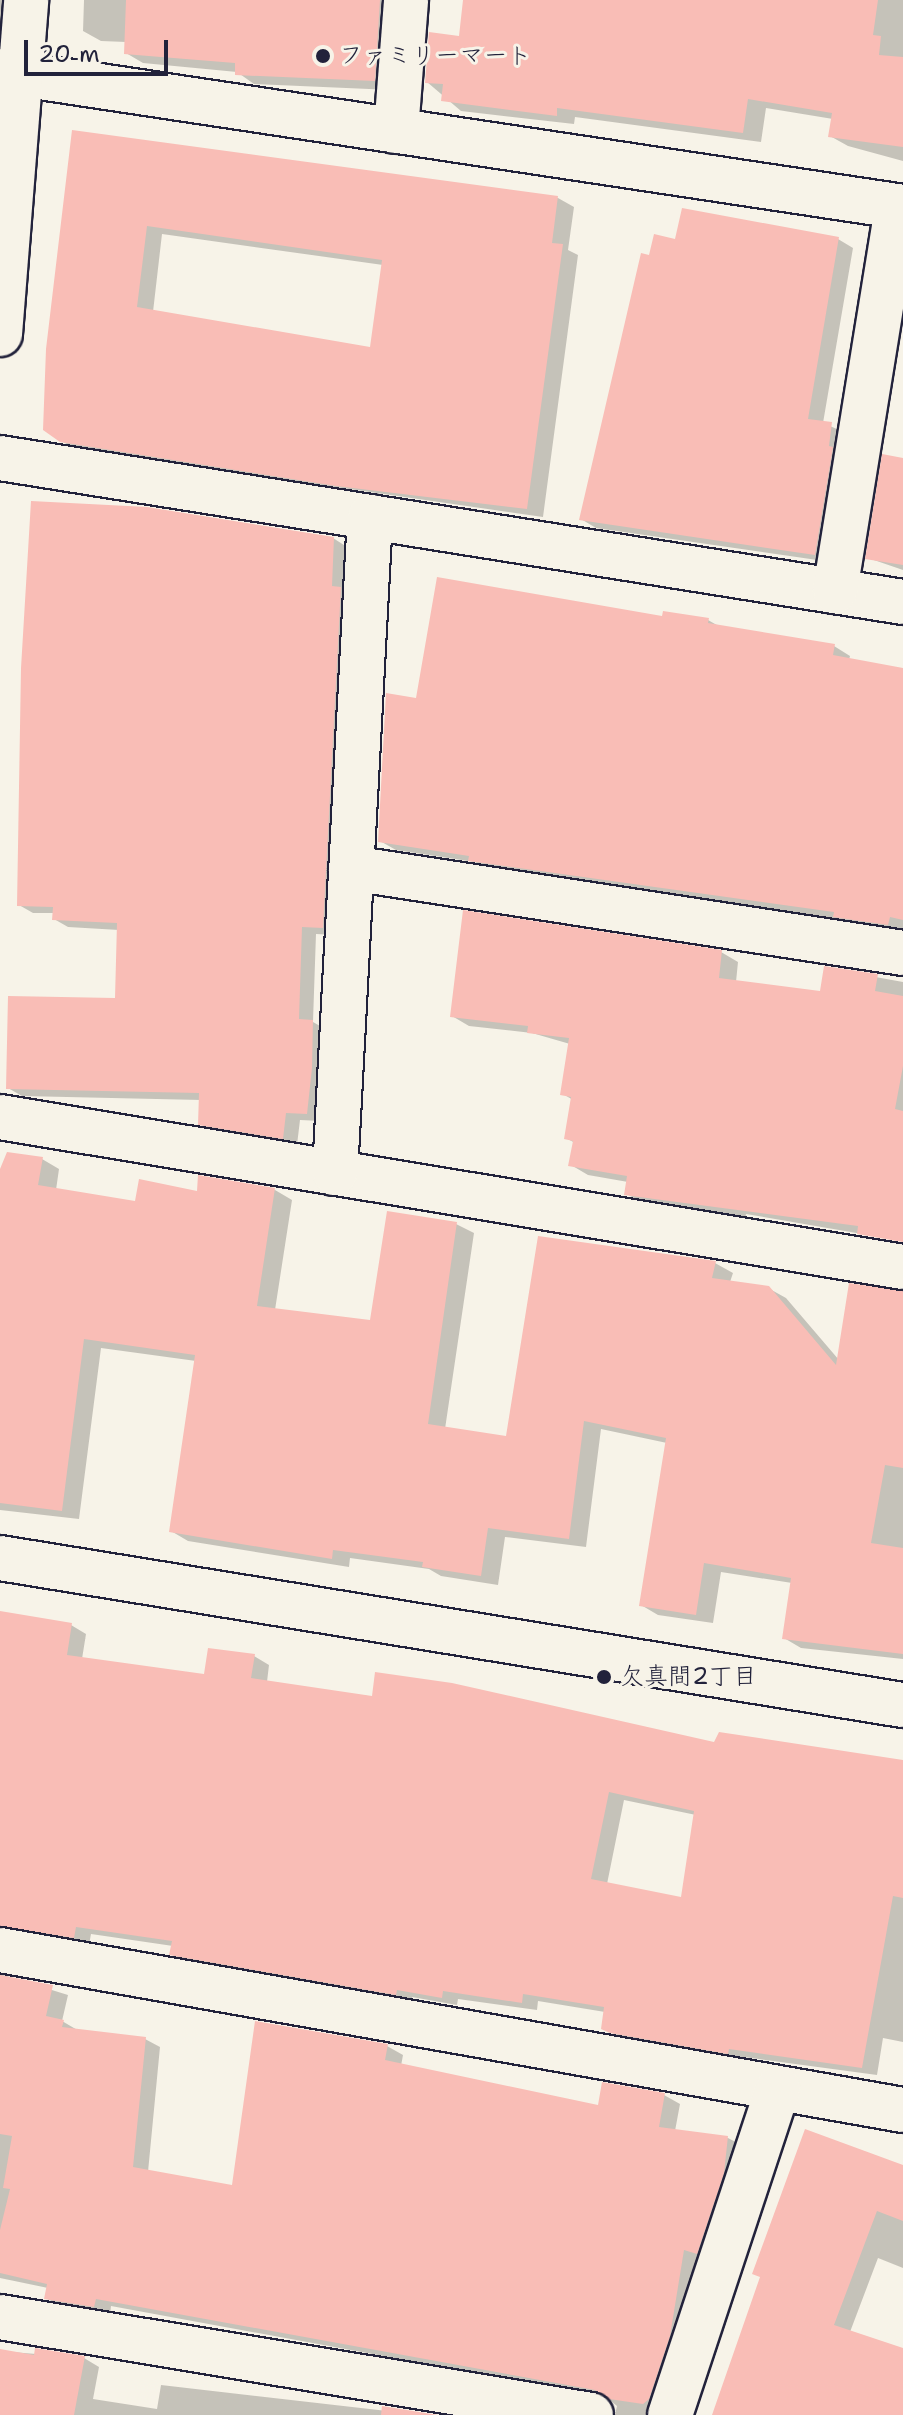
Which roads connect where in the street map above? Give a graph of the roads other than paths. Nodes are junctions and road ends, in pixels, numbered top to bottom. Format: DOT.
graph roads {
  1 [pos="26,0"];
  2 [pos="406,0"];
  3 [pos="10,72"];
  4 [pos="396,131"];
  5 [pos="900,207"];
  6 [pos="0,334"];
  7 [pos="0,458"];
  8 [pos="370,517"];
  9 [pos="835,591"];
  10 [pos="903,602"];
  11 [pos="351,868"];
  12 [pos="903,953"];
  13 [pos="0,1117"];
  14 [pos="335,1173"];
  15 [pos="903,1267"];
  16 [pos="0,1558"];
  17 [pos="903,1705"];
  18 [pos="0,1950"];
  19 [pos="778,2088"];
  20 [pos="903,2110"];
  21 [pos="0,2317"];
  22 [pos="591,2415"];
  23 [pos="670,2415"];
  1 -- 3 [label="street"];
  2 -- 4 [label="street"];
  3 -- 4 [label="street"];
  3 -- 6 [label="street"];
  4 -- 5 [label="street"];
  5 -- 9 [label="street"];
  7 -- 8 [label="street"];
  8 -- 9 [label="street"];
  8 -- 11 [label="street"];
  9 -- 10 [label="street"];
  11 -- 12 [label="street"];
  11 -- 14 [label="street"];
  13 -- 14 [label="street"];
  14 -- 15 [label="street"];
  16 -- 17 [label="street"];
  18 -- 19 [label="street"];
  19 -- 20 [label="street"];
  19 -- 23 [label="street"];
  21 -- 22 [label="street"];
}
